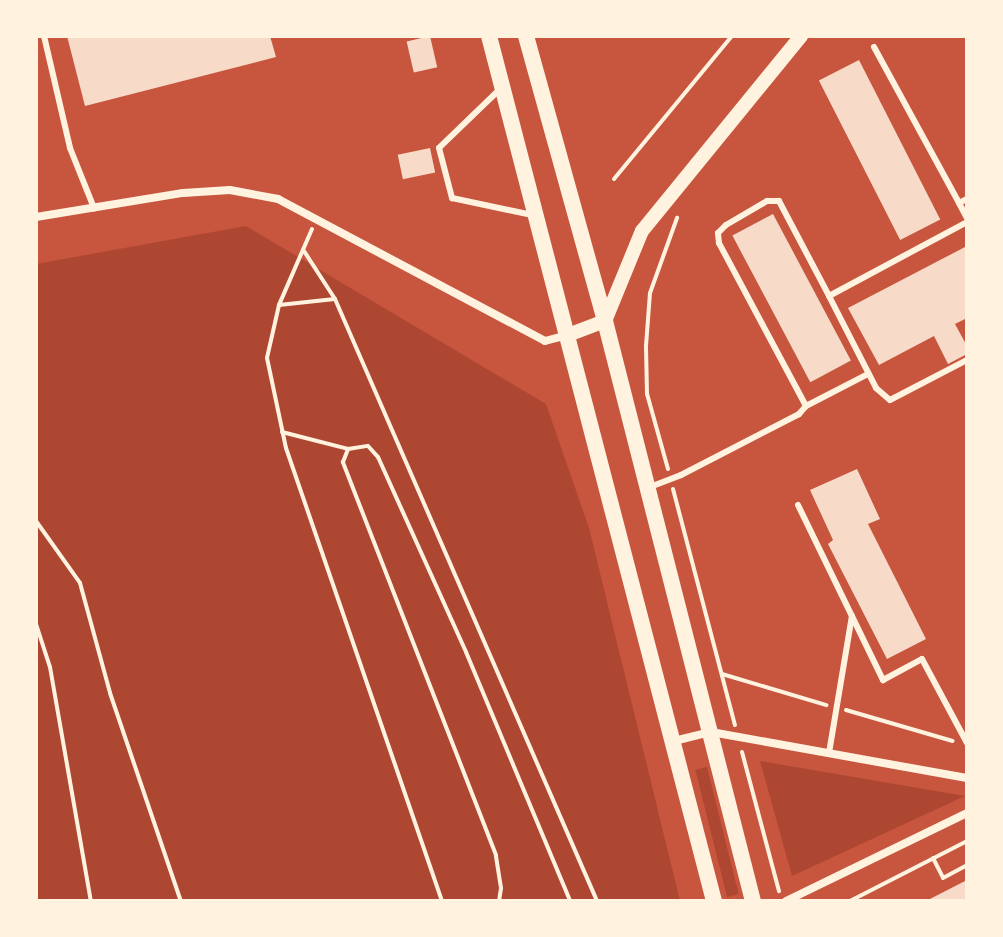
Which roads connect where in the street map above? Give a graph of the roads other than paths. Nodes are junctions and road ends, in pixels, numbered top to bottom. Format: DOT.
graph roads {
  1 [pos="44,36"];
  2 [pos="489,36"];
  3 [pos="526,36"];
  4 [pos="801,36"];
  5 [pos="874,47"];
  6 [pos="502,87"];
  7 [pos="967,199"];
  8 [pos="959,203"];
  9 [pos="94,208"];
  10 [pos="538,216"];
  11 [pos="36,217"];
  12 [pos="967,220"];
  13 [pos="829,296"];
  14 [pos="605,321"];
  15 [pos="568,335"];
  16 [pos="967,360"];
  17 [pos="868,374"];
  18 [pos="806,406"];
  19 [pos="646,489"];
  20 [pos="798,505"];
  21 [pos="852,616"];
  22 [pos="711,732"];
  23 [pos="674,741"];
  24 [pos="967,743"];
  25 [pos="829,753"];
  26 [pos="967,778"];
  27 [pos="967,813"];
  28 [pos="714,901"];
  29 [pos="753,901"];
  30 [pos="786,901"];
  1 -- 9 [label="lane"];
  2 -- 6 [label="main road"];
  3 -- 14 [label="main road"];
  4 -- 14 [label="street"];
  5 -- 8 [label="lane"];
  6 -- 10 [label="main road"];
  6 -- 10 [label="lane"];
  7 -- 8 [label="lane"];
  8 -- 12 [label="lane"];
  9 -- 11 [label="street"];
  9 -- 15 [label="street"];
  10 -- 15 [label="main road"];
  12 -- 13 [label="lane"];
  13 -- 17 [label="lane"];
  13 -- 18 [label="lane"];
  14 -- 15 [label="street"];
  14 -- 19 [label="main road"];
  15 -- 23 [label="main road"];
  16 -- 17 [label="lane"];
  17 -- 18 [label="lane"];
  18 -- 19 [label="lane"];
  19 -- 22 [label="main road"];
  20 -- 21 [label="lane"];
  21 -- 24 [label="lane"];
  21 -- 25 [label="lane"];
  22 -- 23 [label="street"];
  22 -- 25 [label="street"];
  22 -- 29 [label="main road"];
  23 -- 28 [label="main road"];
  25 -- 26 [label="street"];
  27 -- 30 [label="street"];
}
